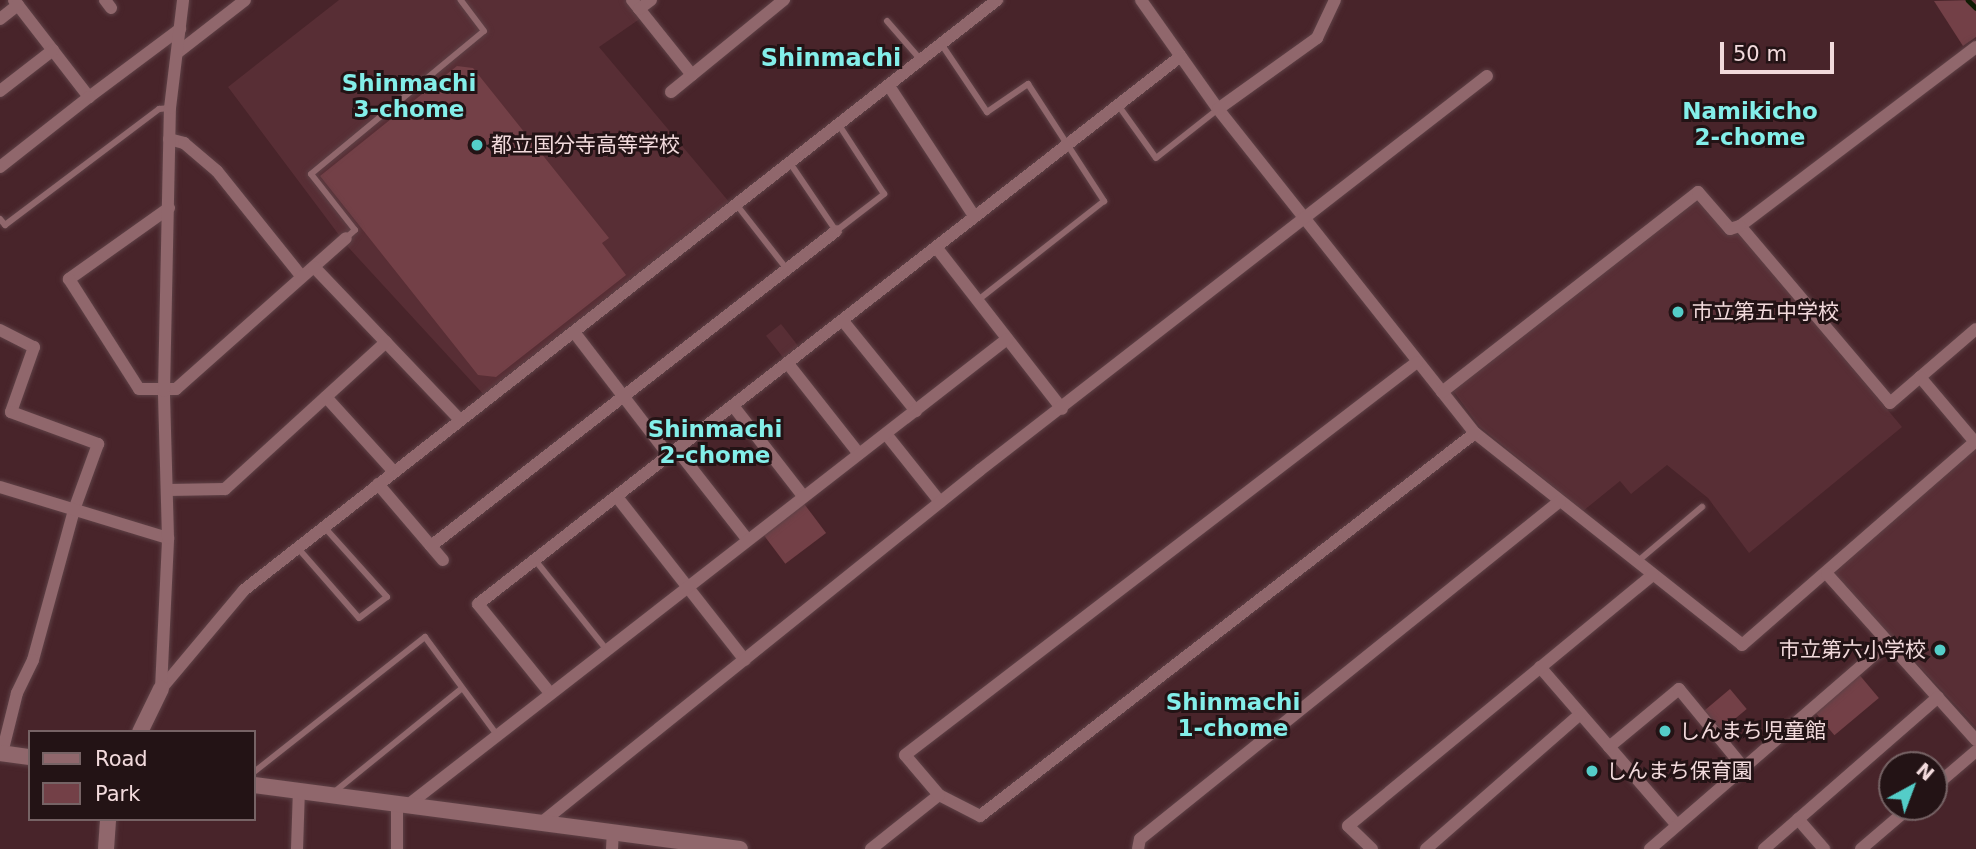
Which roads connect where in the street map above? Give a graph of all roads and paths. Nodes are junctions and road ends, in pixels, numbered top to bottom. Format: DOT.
graph roads {
  1 [pos="183,0"];
  2 [pos="245,0"];
  3 [pos="461,0"];
  4 [pos="651,0"];
  5 [pos="784,0"];
  6 [pos="997,0"];
  7 [pos="1141,0"];
  8 [pos="1335,0"];
  9 [pos="16,2"];
  10 [pos="636,4"];
  11 [pos="0,19"];
  12 [pos="887,21"];
  13 [pos="180,29"];
  14 [pos="942,45"];
  15 [pos="1976,47"];
  16 [pos="53,50"];
  17 [pos="177,53"];
  18 [pos="1181,56"];
  19 [pos="921,60"];
  20 [pos="692,75"];
  21 [pos="1488,76"];
  22 [pos="889,86"];
  23 [pos="0,91"];
  24 [pos="671,92"];
  25 [pos="89,97"];
  26 [pos="1116,103"];
  27 [pos="170,108"];
  28 [pos="1218,109"];
  29 [pos="839,125"];
  30 [pos="169,139"];
  31 [pos="1066,143"];
  32 [pos="790,163"];
  33 [pos="0,167"];
  34 [pos="736,204"];
  35 [pos="169,208"];
  36 [pos="974,216"];
  37 [pos="1302,216"];
  38 [pos="0,219"];
  39 [pos="1740,226"];
  40 [pos="836,231"];
  41 [pos="346,238"];
  42 [pos="936,247"];
  43 [pos="314,267"];
  44 [pos="786,268"];
  45 [pos="301,276"];
  46 [pos="977,301"];
  47 [pos="843,321"];
  48 [pos="1976,329"];
  49 [pos="0,330"];
  50 [pos="574,332"];
  51 [pos="1007,339"];
  52 [pos="386,342"];
  53 [pos="1417,362"];
  54 [pos="789,365"];
  55 [pos="1920,377"];
  56 [pos="164,391"];
  57 [pos="1441,392"];
  58 [pos="622,395"];
  59 [pos="326,397"];
  60 [pos="734,407"];
  61 [pos="1062,409"];
  62 [pos="916,411"];
  63 [pos="460,420"];
  64 [pos="1475,433"];
  65 [pos="886,434"];
  66 [pos="1975,441"];
  67 [pos="674,454"];
  68 [pos="859,454"];
  69 [pos="394,472"];
  70 [pos="378,484"];
  71 [pos="0,487"];
  72 [pos="169,490"];
  73 [pos="803,496"];
  74 [pos="617,497"];
  75 [pos="1560,501"];
  76 [pos="940,502"];
  77 [pos="1702,507"];
  78 [pos="74,510"];
  79 [pos="324,526"];
  80 [pos="168,538"];
  81 [pos="747,539"];
  82 [pos="431,546"];
  83 [pos="297,547"];
  84 [pos="443,560"];
  85 [pos="535,560"];
  86 [pos="1637,561"];
  87 [pos="1827,574"];
  88 [pos="1653,575"];
  89 [pos="687,586"];
  90 [pos="1888,643"];
  91 [pos="606,649"];
  92 [pos="745,660"];
  93 [pos="1539,667"];
  94 [pos="462,688"];
  95 [pos="161,689"];
  96 [pos="550,693"];
  97 [pos="1938,697"];
  98 [pos="1580,714"];
  99 [pos="141,730"];
  100 [pos="497,734"];
  101 [pos="1976,740"];
  102 [pos="1609,747"];
  103 [pos="1976,751"];
  104 [pos="1,753"];
  105 [pos="28,757"];
  106 [pos="1743,767"];
  107 [pos="256,770"];
  108 [pos="1948,775"];
  109 [pos="256,785"];
  110 [pos="299,790"];
  111 [pos="331,794"];
  112 [pos="939,795"];
  113 [pos="403,804"];
  114 [pos="1798,819"];
  115 [pos="108,821"];
  116 [pos="1894,821"];
  117 [pos="541,822"];
  118 [pos="1677,825"];
  119 [pos="613,832"];
  120 [pos="106,849"];
  121 [pos="297,849"];
  122 [pos="397,849"];
  123 [pos="612,849"];
  124 [pos="740,849"];
  125 [pos="871,849"];
  126 [pos="1138,849"];
  127 [pos="1372,849"];
  128 [pos="1426,849"];
  129 [pos="1650,849"];
  130 [pos="1764,849"];
  131 [pos="1824,849"];
  132 [pos="1861,849"];
  1 -- 13 [label="street"];
  2 -- 17 [label="street"];
  3 -- 41 [label="lane"];
  4 -- 10 [label="street"];
  5 -- 20 [label="street"];
  6 -- 14 [label="street"];
  7 -- 18 [label="street"];
  8 -- 28 [label="street"];
  9 -- 11 [label="street"];
  9 -- 16 [label="street"];
  10 -- 20 [label="street"];
  12 -- 19 [label="lane"];
  13 -- 17 [label="street"];
  13 -- 25 [label="street"];
  14 -- 19 [label="street"];
  14 -- 31 [label="lane"];
  15 -- 39 [label="street"];
  16 -- 23 [label="street"];
  16 -- 25 [label="street"];
  17 -- 27 [label="street"];
  18 -- 26 [label="street"];
  18 -- 28 [label="street"];
  19 -- 22 [label="street"];
  20 -- 24 [label="street"];
  21 -- 37 [label="street"];
  22 -- 29 [label="street"];
  22 -- 36 [label="street"];
  25 -- 33 [label="street"];
  26 -- 28 [label="lane"];
  26 -- 31 [label="street"];
  27 -- 30 [label="street"];
  27 -- 38 [label="lane"];
  28 -- 37 [label="street"];
  29 -- 32 [label="street"];
  29 -- 40 [label="lane"];
  30 -- 35 [label="street"];
  30 -- 45 [label="street"];
  31 -- 36 [label="street"];
  31 -- 46 [label="lane"];
  32 -- 34 [label="street"];
  32 -- 40 [label="lane"];
  34 -- 44 [label="lane"];
  34 -- 50 [label="street"];
  35 -- 56 [label="street"];
  35 -- 56 [label="street"];
  36 -- 42 [label="street"];
  37 -- 53 [label="street"];
  37 -- 61 [label="street"];
  39 -- 55 [label="street"];
  39 -- 57 [label="street"];
  40 -- 44 [label="street"];
  41 -- 43 [label="street"];
  42 -- 46 [label="street"];
  42 -- 47 [label="street"];
  43 -- 45 [label="street"];
  43 -- 52 [label="street"];
  44 -- 58 [label="street"];
  45 -- 56 [label="street"];
  46 -- 51 [label="street"];
  47 -- 54 [label="street"];
  47 -- 62 [label="street"];
  48 -- 55 [label="street"];
  49 -- 78 [label="street"];
  50 -- 58 [label="street"];
  50 -- 63 [label="street"];
  51 -- 61 [label="street"];
  51 -- 62 [label="street"];
  52 -- 59 [label="street"];
  52 -- 63 [label="street"];
  53 -- 57 [label="street"];
  53 -- 112 [label="street"];
  54 -- 60 [label="street"];
  54 -- 68 [label="street"];
  55 -- 66 [label="street"];
  56 -- 72 [label="street"];
  57 -- 64 [label="street"];
  58 -- 67 [label="street"];
  58 -- 82 [label="street"];
  59 -- 69 [label="street"];
  59 -- 72 [label="street"];
  60 -- 67 [label="street"];
  60 -- 73 [label="street"];
  61 -- 76 [label="street"];
  62 -- 65 [label="street"];
  63 -- 69 [label="street"];
  64 -- 75 [label="street"];
  64 -- 112 [label="street"];
  65 -- 68 [label="street"];
  65 -- 76 [label="street"];
  66 -- 87 [label="street"];
  67 -- 74 [label="street"];
  67 -- 81 [label="street"];
  68 -- 73 [label="street"];
  69 -- 70 [label="street"];
  70 -- 79 [label="street"];
  70 -- 82 [label="street"];
  71 -- 78 [label="street"];
  72 -- 80 [label="street"];
  73 -- 81 [label="street"];
  74 -- 85 [label="street"];
  74 -- 89 [label="street"];
  75 -- 86 [label="street"];
  75 -- 126 [label="street"];
  76 -- 92 [label="street"];
  77 -- 86 [label="lane"];
  78 -- 80 [label="street"];
  78 -- 104 [label="street"];
  79 -- 83 [label="street"];
  79 -- 83 [label="lane"];
  80 -- 95 [label="street"];
  81 -- 89 [label="street"];
  82 -- 84 [label="street"];
  83 -- 95 [label="street"];
  85 -- 91 [label="lane"];
  85 -- 96 [label="street"];
  86 -- 88 [label="street"];
  87 -- 88 [label="street"];
  87 -- 90 [label="street"];
  88 -- 93 [label="street"];
  89 -- 91 [label="street"];
  89 -- 92 [label="street"];
  90 -- 97 [label="street"];
  90 -- 106 [label="street"];
  91 -- 96 [label="street"];
  92 -- 117 [label="street"];
  93 -- 98 [label="street"];
  93 -- 127 [label="street"];
  94 -- 100 [label="lane"];
  94 -- 107 [label="lane"];
  94 -- 111 [label="lane"];
  95 -- 99 [label="street"];
  96 -- 100 [label="street"];
  97 -- 101 [label="street"];
  97 -- 114 [label="street"];
  98 -- 102 [label="street"];
  98 -- 128 [label="street"];
  100 -- 113 [label="street"];
  102 -- 106 [label="street"];
  102 -- 118 [label="street"];
  103 -- 108 [label="street"];
  104 -- 105 [label="street"];
  106 -- 118 [label="street"];
  109 -- 110 [label="street"];
  110 -- 111 [label="street"];
  110 -- 121 [label="street"];
  111 -- 113 [label="street"];
  112 -- 125 [label="street"];
  113 -- 117 [label="street"];
  113 -- 122 [label="street"];
  114 -- 130 [label="street"];
  114 -- 131 [label="street"];
  115 -- 120 [label="street"];
  116 -- 132 [label="street"];
  117 -- 119 [label="street"];
  118 -- 129 [label="street"];
  119 -- 123 [label="street"];
  119 -- 124 [label="street"];
}
